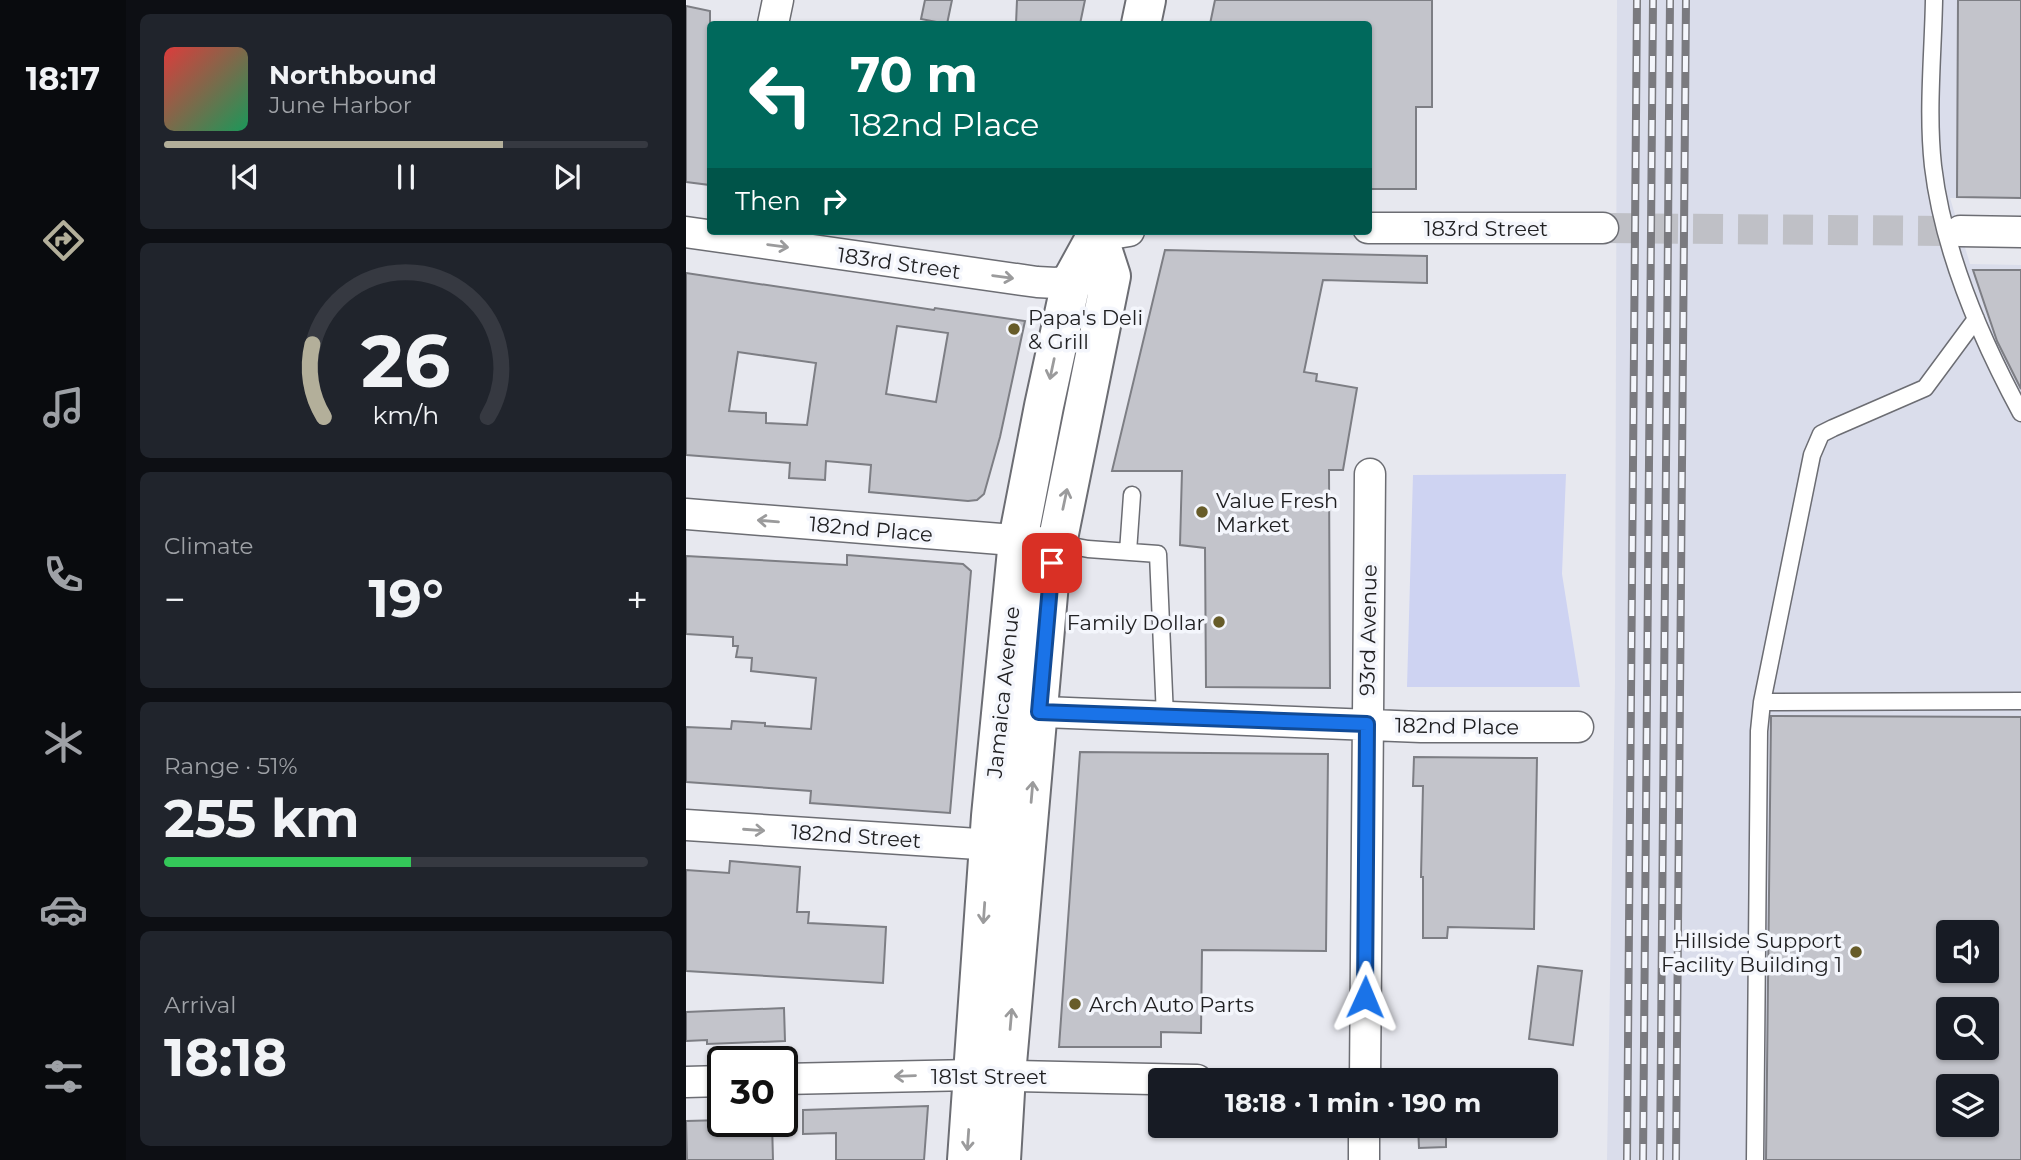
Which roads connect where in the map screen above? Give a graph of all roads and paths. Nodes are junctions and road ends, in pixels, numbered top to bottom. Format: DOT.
graph roads {
  1 [pos="778,0"];
  2 [pos="1146,0"];
  3 [pos="1934,0"];
  4 [pos="774,21"];
  5 [pos="1142,21"];
  6 [pos="1372,228"];
  7 [pos="1603,228"];
  8 [pos="1960,231"];
  9 [pos="686,232"];
  10 [pos="2021,232"];
  11 [pos="707,233"];
  12 [pos="736,235"];
  13 [pos="1107,235"];
  14 [pos="1109,235"];
  15 [pos="1111,276"];
  16 [pos="1071,282"];
  17 [pos="1976,319"];
  18 [pos="2017,398"];
  19 [pos="2021,413"];
  20 [pos="1370,474"];
  21 [pos="1132,495"];
  22 [pos="686,514"];
  23 [pos="1018,540"];
  24 [pos="1056,543"];
  25 [pos="1128,552"];
  26 [pos="2021,701"];
  27 [pos="1762,702"];
  28 [pos="1000,711"];
  29 [pos="1039,712"];
  30 [pos="1165,716"];
  31 [pos="1367,724"];
  32 [pos="1578,727"];
  33 [pos="686,825"];
  34 [pos="988,845"];
  35 [pos="1027,847"];
  36 [pos="1364,1068"];
  37 [pos="990,1075"];
  38 [pos="798,1079"];
  39 [pos="1148,1079"];
  40 [pos="707,1081"];
  41 [pos="686,1082"];
  42 [pos="1364,1138"];
  43 [pos="967,1160"];
  44 [pos="1001,1160"];
  45 [pos="1364,1160"];
  46 [pos="1755,1160"];
  1 -- 4 [label="street"];
  2 -- 5 [label="main road"];
  3 -- 17 [label="lane"];
  6 -- 7 [label="street, 183rd Street"];
  8 -- 10 [label="street"];
  9 -- 11 [label="street, 183rd Street"];
  12 -- 16 [label="street, 183rd Street, one-way"];
  13 -- 16 [label="main road, Jamaica Avenue"];
  14 -- 15 [label="main road, Jamaica Avenue"];
  15 -- 16 [label="street, 183rd Street"];
  24 -- 15 [label="main road, Jamaica Avenue, one-way"];
  16 -- 23 [label="main road, Jamaica Avenue, one-way"];
  17 -- 18 [label="lane"];
  17 -- 27 [label="lane"];
  18 -- 19 [label="lane"];
  20 -- 31 [label="street, 93rd Avenue"];
  21 -- 25 [label="lane"];
  23 -- 22 [label="street, 182nd Place, one-way"];
  23 -- 24 [label="street, 182nd Place"];
  23 -- 28 [label="main road, Jamaica Avenue"];
  24 -- 25 [label="lane"];
  24 -- 29 [label="main road, Jamaica Avenue"];
  25 -- 30 [label="lane"];
  26 -- 27 [label="lane"];
  27 -- 46 [label="lane"];
  28 -- 29 [label="street, 182nd Place"];
  28 -- 34 [label="main road, Jamaica Avenue"];
  29 -- 30 [label="street, 182nd Place"];
  35 -- 29 [label="main road, Jamaica Avenue, one-way"];
  30 -- 31 [label="street, 182nd Place"];
  31 -- 32 [label="street, 182nd Place"];
  31 -- 36 [label="street, 93rd Avenue"];
  33 -- 34 [label="street, 182nd Street, one-way"];
  34 -- 35 [label="street, 182nd Street"];
  34 -- 37 [label="main road, Jamaica Avenue, one-way"];
  37 -- 35 [label="main road, Jamaica Avenue, one-way"];
  37 -- 38 [label="street, 181st Street, one-way"];
  37 -- 39 [label="street, 181st Street"];
  37 -- 43 [label="main road, Jamaica Avenue, one-way"];
  37 -- 44 [label="main road, Jamaica Avenue"];
  40 -- 41 [label="street"];
  42 -- 45 [label="street"];
}
